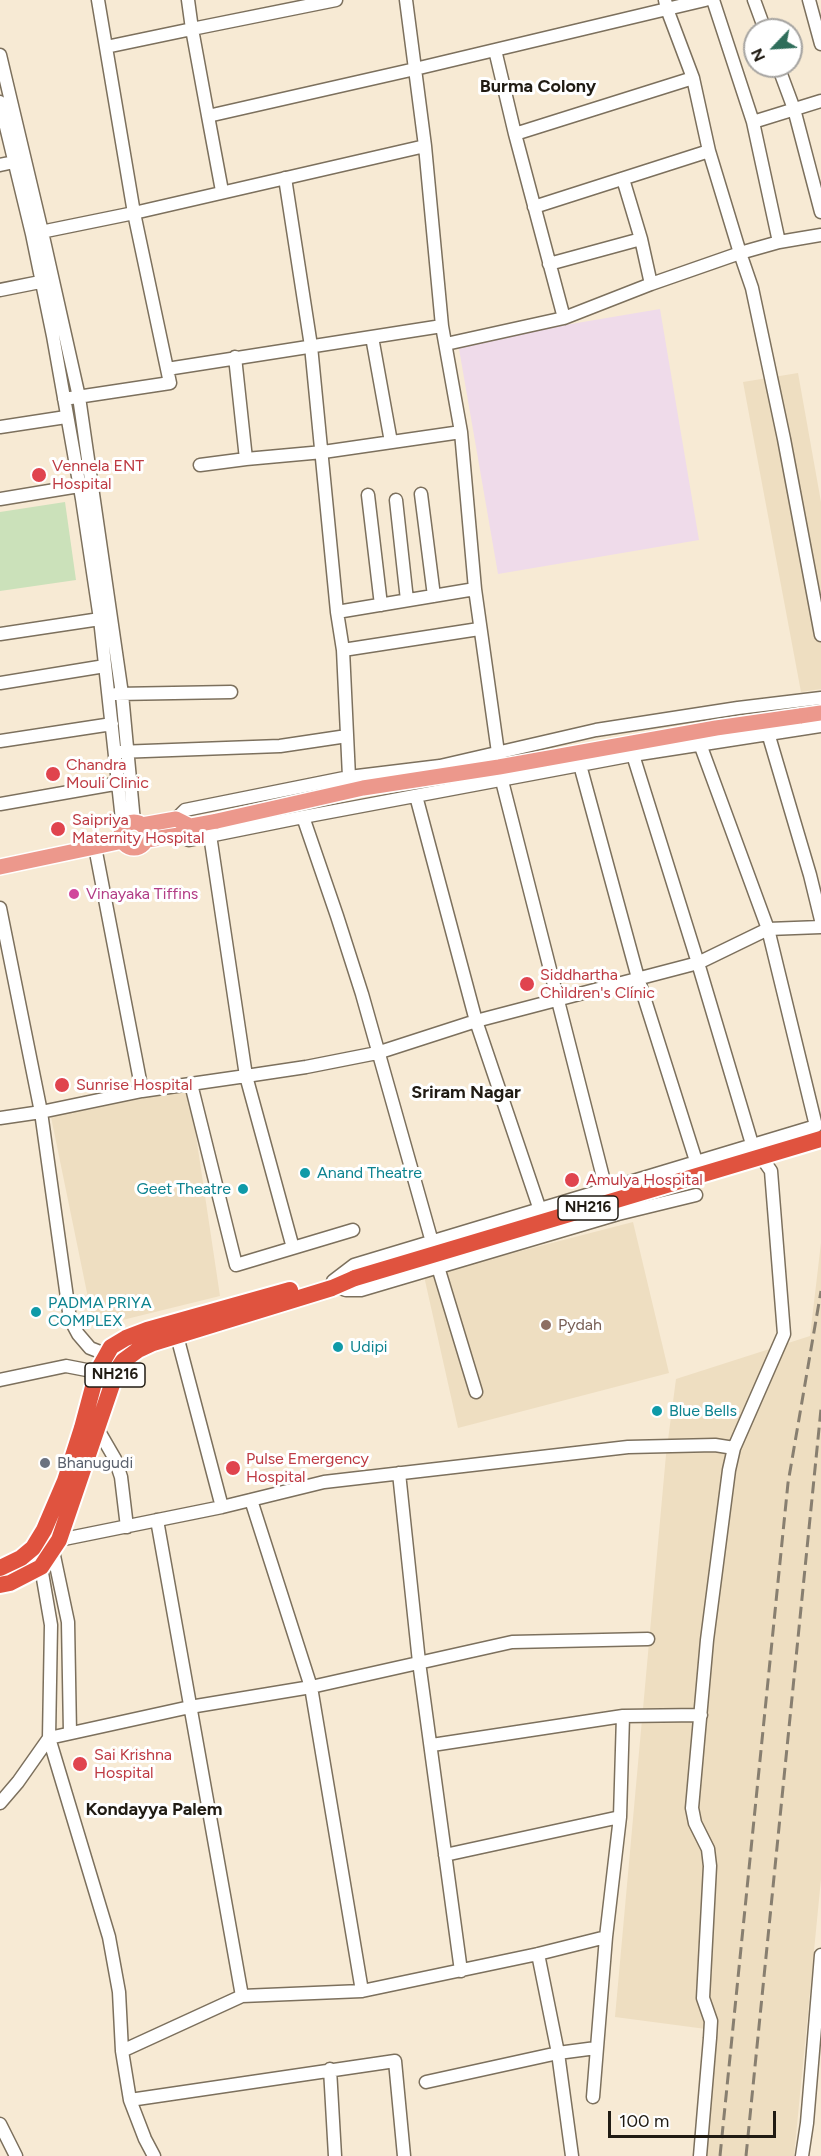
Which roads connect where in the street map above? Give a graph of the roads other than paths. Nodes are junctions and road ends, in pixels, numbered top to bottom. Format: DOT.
graph roads {
  1 [pos="98,0"];
  2 [pos="188,0"];
  3 [pos="336,0"];
  4 [pos="406,0"];
  5 [pos="705,0"];
  6 [pos="713,0"];
  7 [pos="754,0"];
  8 [pos="809,0"];
  9 [pos="666,5"];
  10 [pos="761,18"];
  11 [pos="192,29"];
  12 [pos="821,44"];
  13 [pos="106,47"];
  14 [pos="495,50"];
  15 [pos="0,55"];
  16 [pos="415,69"];
  17 [pos="693,78"];
  18 [pos="782,78"];
  19 [pos="821,101"];
  20 [pos="0,102"];
  21 [pos="794,109"];
  22 [pos="208,116"];
  23 [pos="753,122"];
  24 [pos="515,134"];
  25 [pos="425,146"];
  26 [pos="709,151"];
  27 [pos="14,162"];
  28 [pos="0,165"];
  29 [pos="285,178"];
  30 [pos="623,179"];
  31 [pos="222,191"];
  32 [pos="534,207"];
  33 [pos="821,212"];
  34 [pos="134,213"];
  35 [pos="37,233"];
  36 [pos="821,235"];
  37 [pos="641,239"];
  38 [pos="779,242"];
  39 [pos="740,253"];
  40 [pos="549,264"];
  41 [pos="40,282"];
  42 [pos="651,284"];
  43 [pos="0,290"];
  44 [pos="564,318"];
  45 [pos="442,326"];
  46 [pos="372,337"];
  47 [pos="446,344"];
  48 [pos="311,346"];
  49 [pos="235,357"];
  50 [pos="166,369"];
  51 [pos="78,397"];
  52 [pos="64,399"];
  53 [pos="66,417"];
  54 [pos="0,427"];
  55 [pos="461,432"];
  56 [pos="391,442"];
  57 [pos="323,452"];
  58 [pos="246,459"];
  59 [pos="200,465"];
  60 [pos="79,486"];
  61 [pos="421,494"];
  62 [pos="368,495"];
  63 [pos="0,499"];
  64 [pos="396,500"];
  65 [pos="474,589"];
  66 [pos="434,596"];
  67 [pos="407,600"];
  68 [pos="381,605"];
  69 [pos="338,612"];
  70 [pos="100,618"];
  71 [pos="479,629"];
  72 [pos="0,634"];
  73 [pos="821,635"];
  74 [pos="343,650"];
  75 [pos="105,666"];
  76 [pos="0,682"];
  77 [pos="231,692"];
  78 [pos="115,694"];
  79 [pos="821,698"];
  80 [pos="821,713"];
  81 [pos="112,724"];
  82 [pos="821,726"];
  83 [pos="768,733"];
  84 [pos="347,736"];
  85 [pos="0,741"];
  86 [pos="700,744"];
  87 [pos="121,752"];
  88 [pos="498,752"];
  89 [pos="633,755"];
  90 [pos="580,765"];
  91 [pos="350,777"];
  92 [pos="502,781"];
  93 [pos="120,783"];
  94 [pos="416,796"];
  95 [pos="0,804"];
  96 [pos="303,817"];
  97 [pos="182,827"];
  98 [pos="213,828"];
  99 [pos="134,831"];
  100 [pos="94,847"];
  101 [pos="0,867"];
  102 [pos="0,908"];
  103 [pos="821,920"];
  104 [pos="821,927"];
  105 [pos="768,928"];
  106 [pos="698,963"];
  107 [pos="638,978"];
  108 [pos="558,1000"];
  109 [pos="476,1021"];
  110 [pos="377,1053"];
  111 [pos="246,1076"];
  112 [pos="191,1084"];
  113 [pos="142,1091"];
  114 [pos="41,1112"];
  115 [pos="0,1118"];
  116 [pos="821,1139"];
  117 [pos="752,1144"];
  118 [pos="696,1161"];
  119 [pos="606,1189"];
  120 [pos="696,1195"];
  121 [pos="540,1210"];
  122 [pos="353,1230"];
  123 [pos="432,1242"];
  124 [pos="292,1248"];
  125 [pos="438,1267"];
  126 [pos="342,1282"];
  127 [pos="177,1336"];
  128 [pos="105,1354"];
  129 [pos="123,1361"];
  130 [pos="97,1372"];
  131 [pos="0,1380"];
  132 [pos="476,1392"];
  133 [pos="97,1428"];
  134 [pos="734,1448"];
  135 [pos="399,1473"];
  136 [pos="251,1500"];
  137 [pos="222,1507"];
  138 [pos="157,1521"];
  139 [pos="127,1527"];
  140 [pos="56,1545"];
  141 [pos="33,1548"];
  142 [pos="41,1567"];
  143 [pos="0,1568"];
  144 [pos="0,1585"];
  145 [pos="648,1639"];
  146 [pos="419,1662"];
  147 [pos="311,1687"];
  148 [pos="190,1707"];
  149 [pos="701,1715"];
  150 [pos="623,1716"];
  151 [pos="70,1733"];
  152 [pos="49,1738"];
  153 [pos="432,1745"];
  154 [pos="0,1803"];
  155 [pos="620,1817"];
  156 [pos="445,1855"];
  157 [pos="606,1936"];
  158 [pos="538,1954"];
  159 [pos="821,1955"];
  160 [pos="461,1971"];
  161 [pos="362,1991"];
  162 [pos="242,1996"];
  163 [pos="596,2048"];
  164 [pos="122,2051"];
  165 [pos="558,2053"];
  166 [pos="330,2069"];
  167 [pos="426,2082"];
  168 [pos="593,2097"];
  169 [pos="130,2100"];
  170 [pos="807,2123"];
  171 [pos="0,2124"];
  172 [pos="821,2126"];
  173 [pos="16,2156"];
  174 [pos="154,2156"];
  175 [pos="335,2156"];
  176 [pos="404,2156"];
  177 [pos="572,2156"];
  178 [pos="700,2156"];
  179 [pos="802,2156"];
  1 -- 13 [label="street"];
  2 -- 11 [label="street"];
  3 -- 11 [label="street"];
  4 -- 16 [label="street"];
  5 -- 9 [label="street"];
  6 -- 23 [label="street"];
  7 -- 10 [label="street"];
  8 -- 12 [label="street"];
  9 -- 14 [label="street"];
  9 -- 17 [label="street"];
  11 -- 13 [label="street"];
  11 -- 22 [label="street"];
  13 -- 34 [label="street"];
  14 -- 16 [label="street"];
  14 -- 24 [label="street"];
  15 -- 35 [label="street"];
  16 -- 22 [label="street"];
  16 -- 25 [label="street"];
  17 -- 24 [label="street"];
  17 -- 26 [label="street"];
  18 -- 21 [label="street"];
  19 -- 21 [label="street"];
  20 -- 27 [label="street"];
  21 -- 23 [label="street"];
  21 -- 33 [label="street"];
  22 -- 31 [label="street"];
  23 -- 38 [label="street"];
  24 -- 32 [label="street"];
  25 -- 29 [label="street"];
  25 -- 45 [label="street"];
  26 -- 30 [label="street"];
  26 -- 39 [label="street"];
  27 -- 28 [label="street"];
  27 -- 35 [label="street"];
  29 -- 31 [label="street"];
  29 -- 48 [label="street"];
  30 -- 32 [label="street"];
  30 -- 37 [label="street"];
  31 -- 34 [label="street"];
  32 -- 40 [label="street"];
  34 -- 35 [label="street"];
  34 -- 50 [label="street"];
  35 -- 41 [label="street"];
  35 -- 51 [label="street"];
  36 -- 38 [label="street"];
  37 -- 40 [label="street"];
  37 -- 42 [label="street"];
  38 -- 39 [label="street"];
  39 -- 42 [label="street"];
  39 -- 73 [label="street"];
  40 -- 44 [label="street"];
  41 -- 43 [label="street"];
  41 -- 52 [label="street"];
  42 -- 44 [label="street"];
  44 -- 47 [label="street"];
  45 -- 46 [label="street"];
  45 -- 47 [label="street"];
  46 -- 48 [label="street"];
  46 -- 56 [label="street"];
  47 -- 55 [label="street"];
  48 -- 49 [label="street"];
  48 -- 57 [label="street"];
  49 -- 50 [label="street"];
  49 -- 58 [label="street"];
  50 -- 51 [label="street"];
  51 -- 52 [label="street"];
  51 -- 78 [label="street"];
  52 -- 53 [label="street"];
  53 -- 54 [label="street"];
  53 -- 60 [label="street"];
  55 -- 56 [label="street"];
  55 -- 65 [label="street"];
  56 -- 57 [label="street"];
  57 -- 58 [label="street"];
  57 -- 69 [label="street"];
  58 -- 59 [label="street"];
  60 -- 63 [label="street"];
  60 -- 70 [label="street"];
  61 -- 66 [label="street"];
  62 -- 68 [label="street"];
  64 -- 67 [label="street"];
  65 -- 66 [label="street"];
  65 -- 71 [label="street"];
  66 -- 67 [label="street"];
  67 -- 68 [label="street"];
  68 -- 69 [label="street"];
  69 -- 74 [label="street"];
  70 -- 72 [label="street"];
  70 -- 75 [label="street"];
  71 -- 74 [label="street"];
  71 -- 88 [label="street"];
  74 -- 84 [label="street"];
  75 -- 76 [label="street"];
  75 -- 78 [label="street"];
  77 -- 78 [label="street"];
  78 -- 81 [label="street"];
  78 -- 87 [label="street"];
  79 -- 88 [label="street"];
  80 -- 98 [label="main road, bridge"];
  81 -- 85 [label="street"];
  81 -- 87 [label="street"];
  82 -- 83 [label="street"];
  83 -- 86 [label="street"];
  83 -- 103 [label="street"];
  84 -- 87 [label="street"];
  84 -- 91 [label="street"];
  86 -- 89 [label="street"];
  86 -- 105 [label="street"];
  87 -- 93 [label="street"];
  87 -- 99 [label="street"];
  88 -- 91 [label="street"];
  88 -- 92 [label="street"];
  89 -- 90 [label="street"];
  89 -- 106 [label="street"];
  90 -- 92 [label="street"];
  90 -- 107 [label="street"];
  91 -- 97 [label="street"];
  92 -- 94 [label="street"];
  92 -- 108 [label="street"];
  93 -- 95 [label="street"];
  93 -- 99 [label="street"];
  94 -- 96 [label="street"];
  94 -- 109 [label="street"];
  96 -- 98 [label="street"];
  96 -- 110 [label="street"];
  97 -- 98 [label="main road"];
  97 -- 99 [label="main road"];
  98 -- 111 [label="street"];
  99 -- 100 [label="main road"];
  100 -- 101 [label="main road"];
  100 -- 113 [label="street"];
  102 -- 114 [label="street"];
  104 -- 105 [label="street"];
  105 -- 106 [label="street"];
  105 -- 117 [label="street"];
  106 -- 107 [label="street"];
  106 -- 117 [label="street"];
  107 -- 108 [label="street"];
  107 -- 118 [label="street"];
  108 -- 109 [label="street"];
  108 -- 119 [label="street"];
  109 -- 110 [label="street"];
  109 -- 121 [label="street"];
  110 -- 111 [label="street"];
  110 -- 123 [label="street"];
  111 -- 112 [label="street"];
  111 -- 124 [label="street"];
  112 -- 113 [label="street"];
  112 -- 124 [label="street"];
  113 -- 114 [label="street"];
  114 -- 115 [label="street"];
  114 -- 128 [label="street"];
  116 -- 126 [label="highway, NH216, bridge"];
  117 -- 118 [label="street"];
  117 -- 134 [label="street"];
  118 -- 119 [label="street"];
  119 -- 121 [label="street"];
  120 -- 125 [label="street"];
  121 -- 123 [label="street"];
  122 -- 124 [label="street"];
  123 -- 126 [label="street"];
  125 -- 126 [label="street"];
  125 -- 132 [label="street"];
  126 -- 127 [label="highway, NH216"];
  126 -- 128 [label="highway, NH216"];
  127 -- 129 [label="highway, NH216"];
  127 -- 137 [label="street"];
  128 -- 129 [label="street"];
  128 -- 130 [label="highway, NH216"];
  129 -- 133 [label="highway, NH216"];
  130 -- 131 [label="street"];
  130 -- 141 [label="highway, NH216"];
  133 -- 139 [label="street"];
  133 -- 140 [label="highway, NH216"];
  134 -- 135 [label="street"];
  134 -- 149 [label="street"];
  135 -- 136 [label="street"];
  135 -- 146 [label="street"];
  136 -- 137 [label="street"];
  136 -- 147 [label="street"];
  137 -- 138 [label="street"];
  138 -- 139 [label="street"];
  138 -- 148 [label="street"];
  139 -- 140 [label="street"];
  140 -- 142 [label="highway, NH216"];
  140 -- 151 [label="street"];
  141 -- 142 [label="street"];
  141 -- 143 [label="highway, NH216"];
  142 -- 144 [label="highway, NH216"];
  142 -- 152 [label="street"];
  145 -- 146 [label="street"];
  146 -- 147 [label="street"];
  146 -- 153 [label="street"];
  147 -- 148 [label="street"];
  147 -- 161 [label="street"];
  148 -- 151 [label="street"];
  148 -- 162 [label="street"];
  149 -- 150 [label="street"];
  149 -- 178 [label="street"];
  150 -- 153 [label="street"];
  150 -- 155 [label="street"];
  151 -- 152 [label="street"];
  152 -- 154 [label="street"];
  152 -- 164 [label="street"];
  153 -- 156 [label="street"];
  155 -- 156 [label="street"];
  155 -- 157 [label="street"];
  156 -- 160 [label="street"];
  157 -- 158 [label="street"];
  157 -- 163 [label="street"];
  158 -- 160 [label="street"];
  158 -- 165 [label="street"];
  159 -- 170 [label="street"];
  160 -- 161 [label="street"];
  161 -- 162 [label="street"];
  162 -- 164 [label="street"];
  163 -- 165 [label="street"];
  163 -- 168 [label="street"];
  164 -- 169 [label="street"];
  165 -- 167 [label="street"];
  165 -- 177 [label="street"];
  166 -- 169 [label="street"];
  166 -- 175 [label="street"];
  166 -- 176 [label="street"];
  169 -- 174 [label="street"];
  170 -- 172 [label="street"];
  170 -- 179 [label="street"];
  171 -- 173 [label="street"];
}
